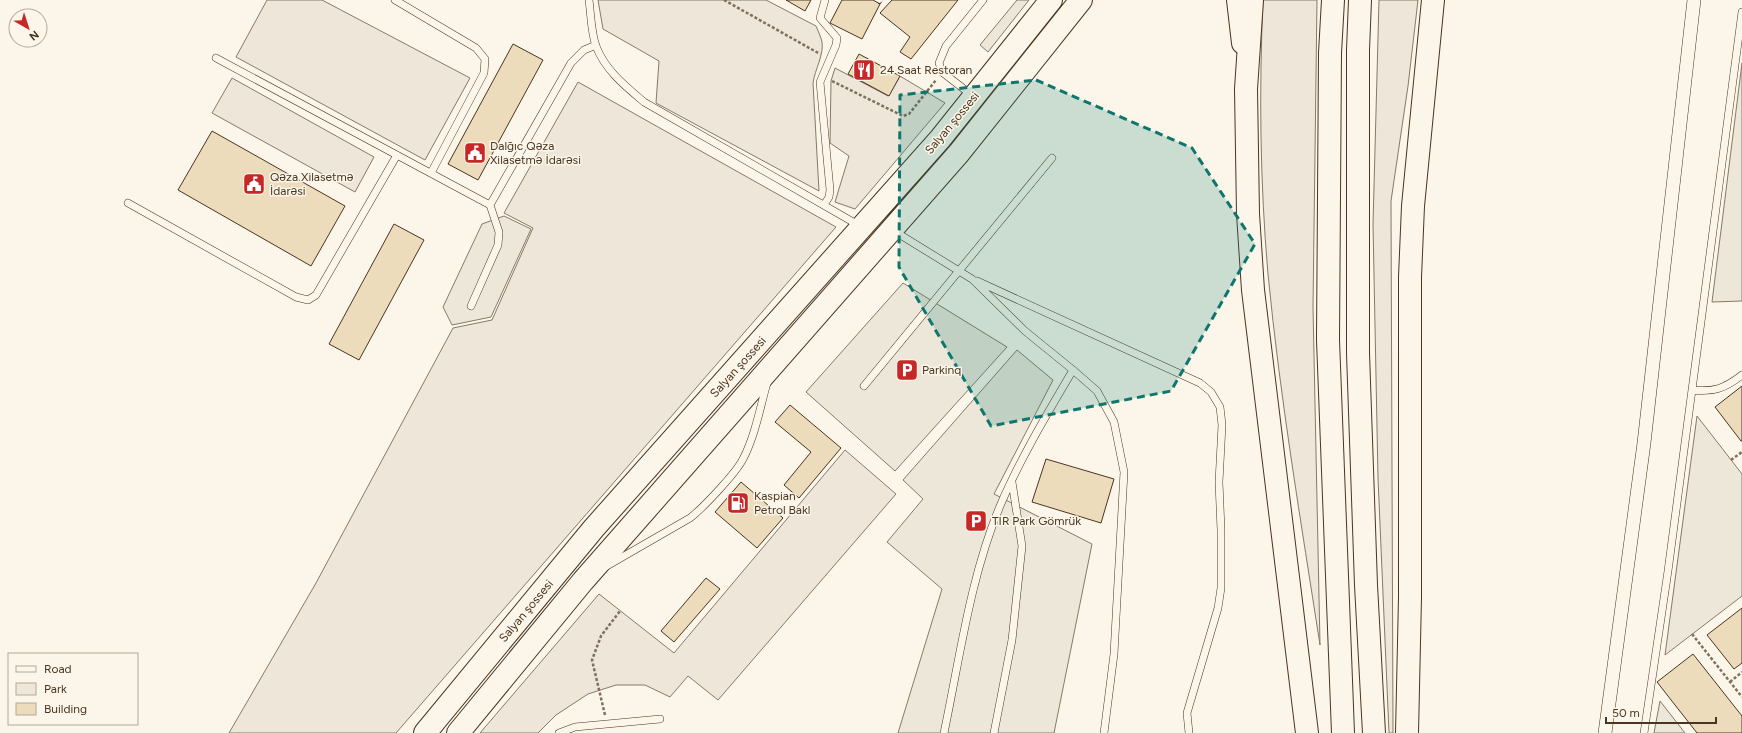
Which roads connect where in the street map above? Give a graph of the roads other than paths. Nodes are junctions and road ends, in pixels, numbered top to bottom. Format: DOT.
graph roads {
  1 [pos="395,0"];
  2 [pos="589,0"];
  3 [pos="825,0"];
  4 [pos="983,0"];
  5 [pos="1051,0"];
  6 [pos="1081,0"];
  7 [pos="1087,0"];
  8 [pos="1238,0"];
  9 [pos="1252,0"];
  10 [pos="1333,0"];
  11 [pos="1360,0"];
  12 [pos="1433,0"];
  13 [pos="1694,0"];
  14 [pos="1742,12"];
  15 [pos="1053,36"];
  16 [pos="596,45"];
  17 [pos="1739,55"];
  18 [pos="216,58"];
  19 [pos="1246,90"];
  20 [pos="974,97"];
  21 [pos="397,155"];
  22 [pos="1052,158"];
  23 [pos="431,173"];
  24 [pos="128,202"];
  25 [pos="490,205"];
  26 [pos="824,205"];
  27 [pos="862,227"];
  28 [pos="892,230"];
  29 [pos="960,271"];
  30 [pos="972,279"];
  31 [pos="471,306"];
  32 [pos="772,364"];
  33 [pos="1072,370"];
  34 [pos="1742,375"];
  35 [pos="864,386"];
  36 [pos="1692,390"];
  37 [pos="1012,482"];
  38 [pos="583,581"];
  39 [pos="660,719"];
  40 [pos="425,733"];
  41 [pos="458,733"];
  42 [pos="558,733"];
  43 [pos="944,733"];
  44 [pos="994,733"];
  45 [pos="1104,733"];
  46 [pos="1189,733"];
  47 [pos="1307,733"];
  48 [pos="1343,733"];
  49 [pos="1374,733"];
  50 [pos="1407,733"];
  51 [pos="1605,733"];
  52 [pos="1644,733"];
  1 -- 23 [label="lane"];
  2 -- 16 [label="lane"];
  3 -- 26 [label="lane"];
  4 -- 20 [label="lane"];
  5 -- 20 [label="highway, Salyan şossesi"];
  6 -- 15 [label="highway"];
  7 -- 15 [label="highway"];
  8 -- 19 [label="highway"];
  9 -- 19 [label="highway"];
  10 -- 48 [label="highway"];
  11 -- 49 [label="highway"];
  12 -- 50 [label="highway"];
  13 -- 51 [label="street"];
  14 -- 17 [label="lane"];
  15 -- 28 [label="highway, Salyan şossesi"];
  16 -- 25 [label="lane"];
  16 -- 26 [label="lane"];
  17 -- 36 [label="lane"];
  18 -- 21 [label="lane"];
  19 -- 47 [label="highway"];
  20 -- 27 [label="highway, Salyan şossesi"];
  21 -- 23 [label="lane"];
  21 -- 24 [label="lane"];
  22 -- 29 [label="lane"];
  23 -- 25 [label="lane"];
  25 -- 31 [label="lane"];
  26 -- 27 [label="lane"];
  27 -- 40 [label="highway, Salyan şossesi"];
  28 -- 29 [label="lane"];
  28 -- 32 [label="highway, Salyan şossesi"];
  29 -- 30 [label="lane"];
  29 -- 35 [label="lane"];
  30 -- 33 [label="lane"];
  30 -- 46 [label="lane"];
  32 -- 38 [label="highway, Salyan şossesi"];
  32 -- 38 [label="lane"];
  33 -- 37 [label="lane"];
  33 -- 45 [label="lane"];
  34 -- 36 [label="lane"];
  36 -- 52 [label="lane"];
  37 -- 43 [label="lane"];
  37 -- 44 [label="lane"];
  38 -- 41 [label="highway, Salyan şossesi"];
  39 -- 42 [label="lane"];
}
